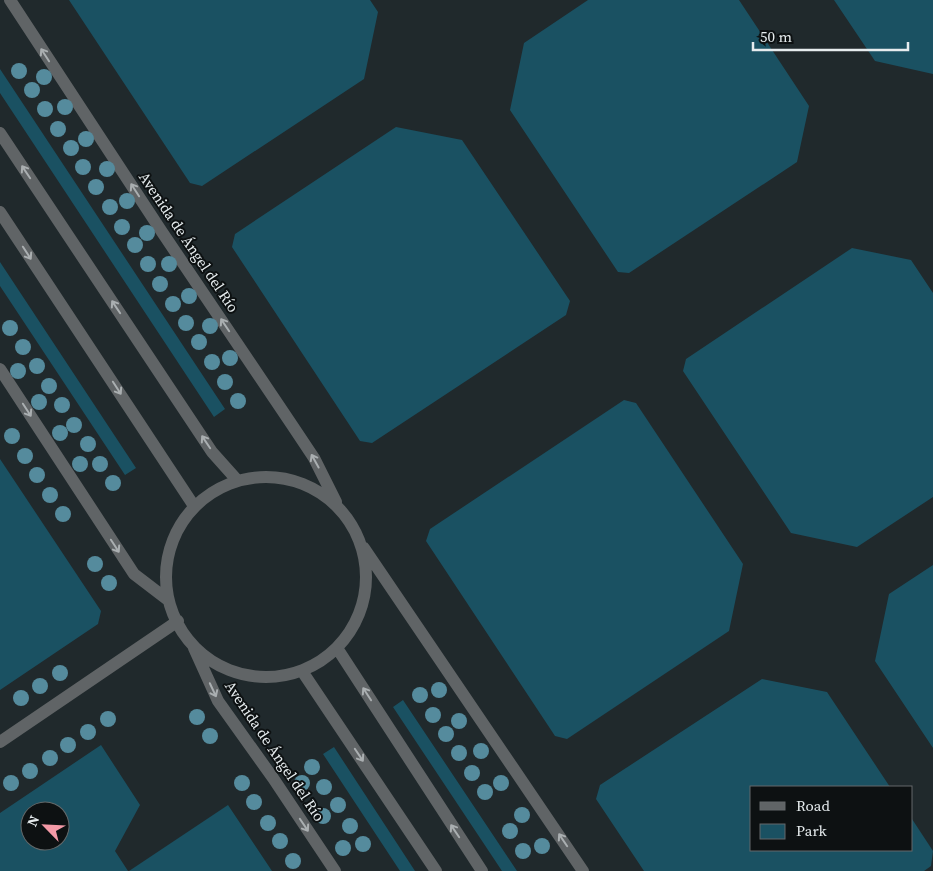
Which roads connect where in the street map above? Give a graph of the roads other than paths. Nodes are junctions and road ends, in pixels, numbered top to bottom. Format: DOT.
graph roads {
  1 [pos="10,0"];
  2 [pos="0,133"];
  3 [pos="0,212"];
  4 [pos="0,370"];
  5 [pos="237,480"];
  6 [pos="337,504"];
  7 [pos="194,506"];
  8 [pos="363,547"];
  9 [pos="168,600"];
  10 [pos="178,621"];
  11 [pos="193,646"];
  12 [pos="337,648"];
  13 [pos="302,671"];
  14 [pos="0,742"];
  15 [pos="335,871"];
  16 [pos="436,871"];
  17 [pos="482,871"];
  18 [pos="583,871"];
  6 -- 1 [label="street, Avenida de Ángel del Río, one-way"];
  5 -- 2 [label="street, one-way"];
  3 -- 7 [label="street, one-way"];
  4 -- 9 [label="street, one-way"];
  5 -- 6 [label="street"];
  5 -- 7 [label="street"];
  6 -- 8 [label="street"];
  7 -- 9 [label="street"];
  8 -- 12 [label="street"];
  18 -- 8 [label="street, one-way"];
  9 -- 10 [label="street"];
  10 -- 11 [label="street"];
  10 -- 14 [label="street"];
  11 -- 13 [label="street"];
  11 -- 15 [label="street, Avenida de Ángel del Río, one-way"];
  12 -- 13 [label="street"];
  17 -- 12 [label="street, one-way"];
  13 -- 16 [label="street, one-way"];
}
